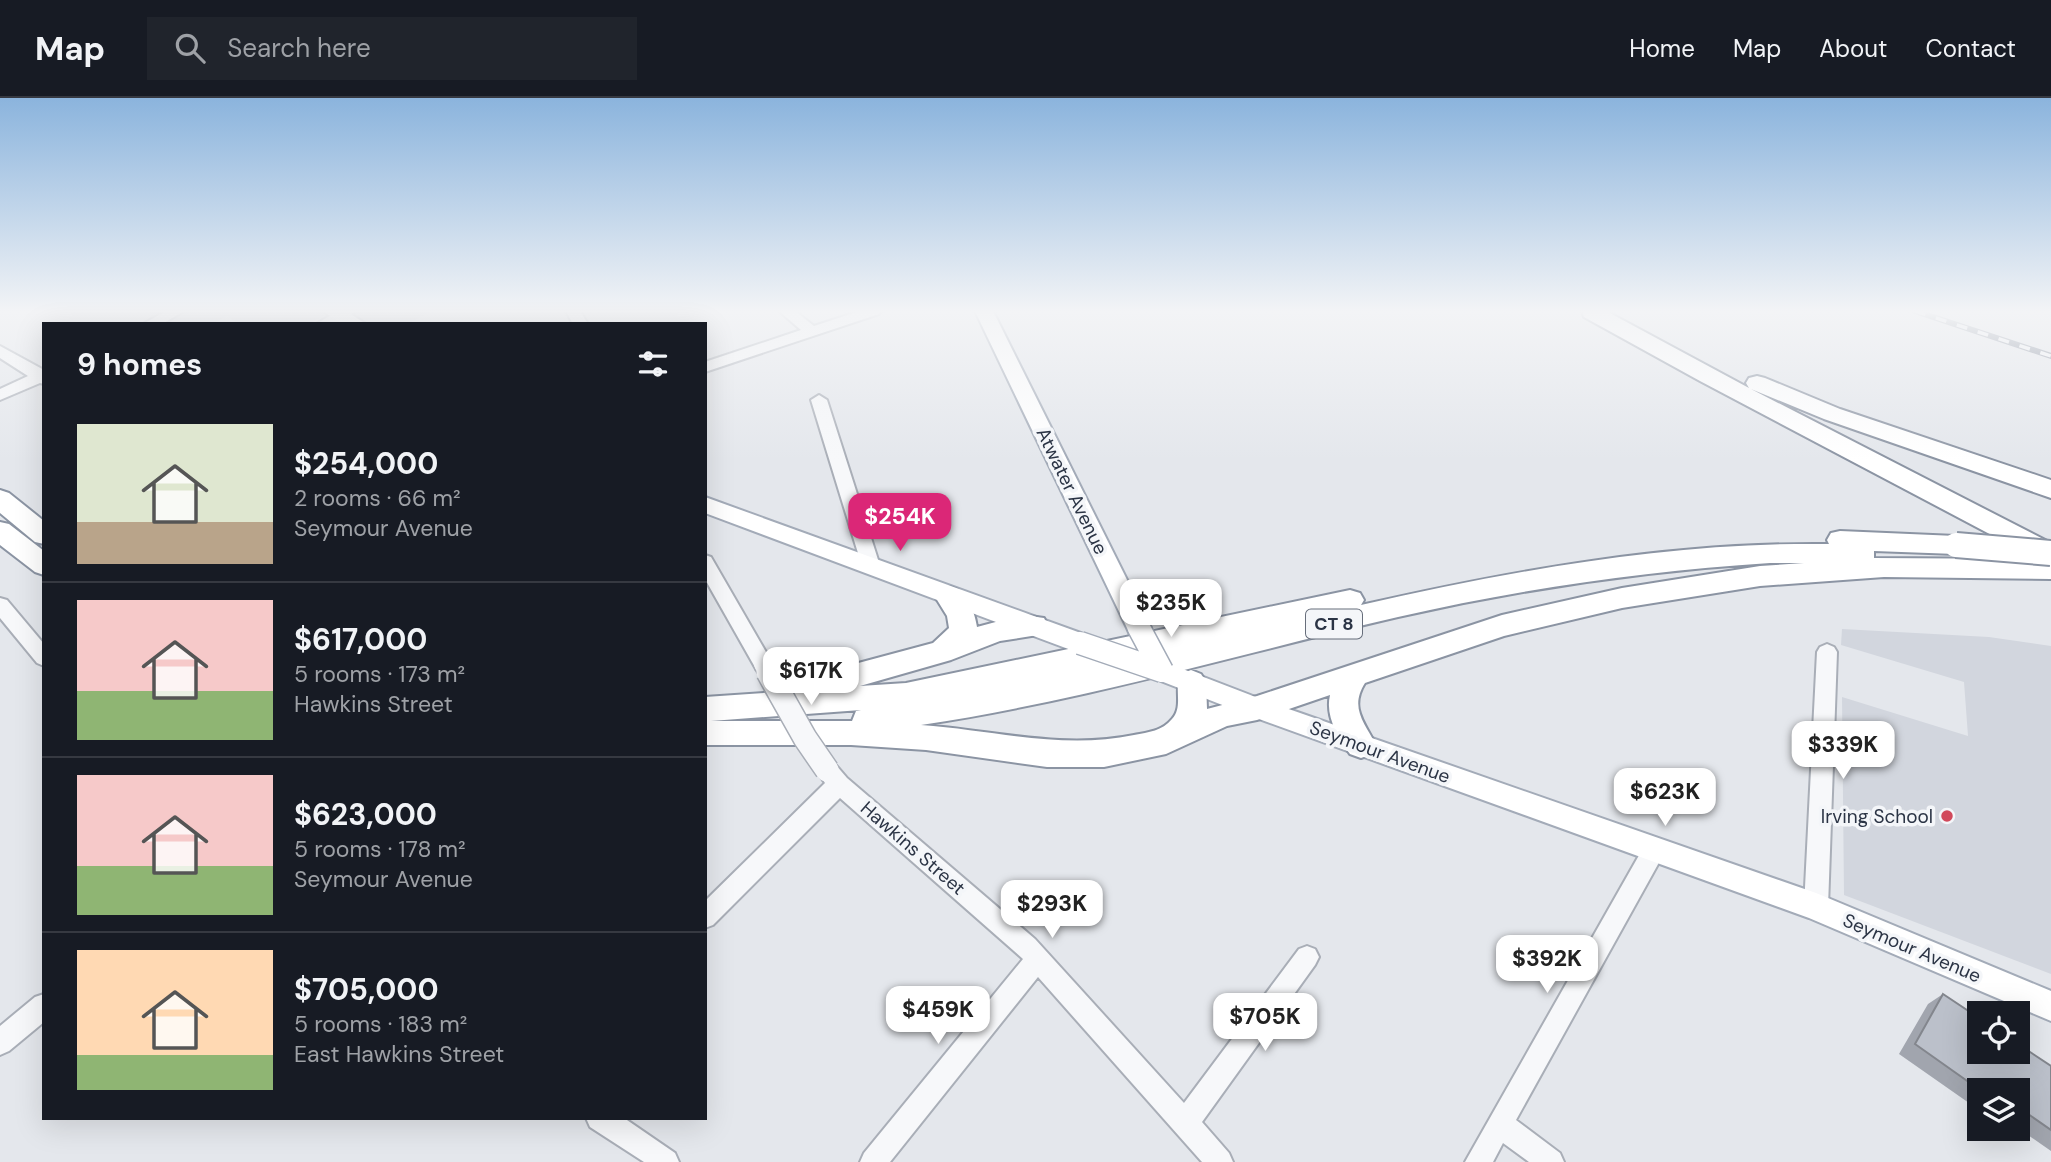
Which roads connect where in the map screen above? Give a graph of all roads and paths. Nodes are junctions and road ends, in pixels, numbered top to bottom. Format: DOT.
graph roads {
  1 [pos="17,361"];
  2 [pos="724,361"];
  3 [pos="1008,361"];
  4 [pos="1680,361"];
  5 [pos="1707,361"];
  6 [pos="707,366"];
  7 [pos="42,375"];
  8 [pos="42,376"];
  9 [pos="0,395"];
  10 [pos="819,400"];
  11 [pos="2051,489"];
  12 [pos="0,499"];
  13 [pos="707,506"];
  14 [pos="0,531"];
  15 [pos="42,533"];
  16 [pos="2051,554"];
  17 [pos="1965,557"];
  18 [pos="42,563"];
  19 [pos="707,566"];
  20 [pos="871,566"];
  21 [pos="2051,568"];
  22 [pos="948,595"];
  23 [pos="0,605"];
  24 [pos="1034,626"];
  25 [pos="943,651"];
  26 [pos="1827,652"];
  27 [pos="42,656"];
  28 [pos="1356,674"];
  29 [pos="1176,676"];
  30 [pos="707,702"];
  31 [pos="1257,708"];
  32 [pos="707,709"];
  33 [pos="707,732"];
  34 [pos="707,732"];
  35 [pos="1166,741"];
  36 [pos="1361,745"];
  37 [pos="833,777"];
  38 [pos="1654,850"];
  39 [pos="1816,907"];
  40 [pos="707,916"];
  41 [pos="1307,957"];
  42 [pos="1038,959"];
  43 [pos="2051,1006"];
  44 [pos="42,1008"];
  45 [pos="0,1042"];
  46 [pos="602,1120"];
  47 [pos="1186,1122"];
  48 [pos="1500,1125"];
  49 [pos="666,1162"];
  50 [pos="873,1162"];
  51 [pos="1220,1162"];
  52 [pos="1478,1162"];
  53 [pos="1551,1162"];
  1 -- 7 [label="street"];
  2 -- 6 [label="street"];
  3 -- 29 [label="main road, Atwater Avenue, bridge"];
  4 -- 16 [label="highway"];
  5 -- 11 [label="highway"];
  8 -- 9 [label="street"];
  10 -- 20 [label="street"];
  12 -- 15 [label="highway"];
  13 -- 20 [label="main road, Seymour Avenue"];
  14 -- 18 [label="highway"];
  16 -- 17 [label="highway, CT 8, bridge"];
  17 -- 21 [label="highway"];
  17 -- 28 [label="highway"];
  17 -- 32 [label="highway, CT 8"];
  17 -- 33 [label="highway, CT 8"];
  19 -- 37 [label="street, Hawkins Street, bridge"];
  20 -- 22 [label="main road, Seymour Avenue"];
  22 -- 24 [label="main road, Seymour Avenue"];
  22 -- 25 [label="highway"];
  23 -- 27 [label="street"];
  24 -- 25 [label="highway"];
  24 -- 29 [label="main road, Seymour Avenue, bridge"];
  25 -- 30 [label="highway"];
  26 -- 39 [label="street"];
  28 -- 31 [label="highway"];
  28 -- 36 [label="highway"];
  29 -- 31 [label="main road, Seymour Avenue"];
  29 -- 35 [label="highway"];
  31 -- 35 [label="highway"];
  31 -- 36 [label="main road, Seymour Avenue"];
  34 -- 35 [label="highway"];
  36 -- 38 [label="main road, Seymour Avenue"];
  37 -- 40 [label="street"];
  37 -- 42 [label="street, Hawkins Street"];
  38 -- 39 [label="main road, Seymour Avenue"];
  38 -- 48 [label="street"];
  39 -- 43 [label="main road, Seymour Avenue"];
  41 -- 47 [label="street"];
  42 -- 47 [label="street, Hawkins Street"];
  42 -- 50 [label="street"];
  44 -- 45 [label="street"];
  46 -- 49 [label="street"];
  47 -- 51 [label="street, Hawkins Street"];
  48 -- 52 [label="street"];
  48 -- 53 [label="street"];
}
